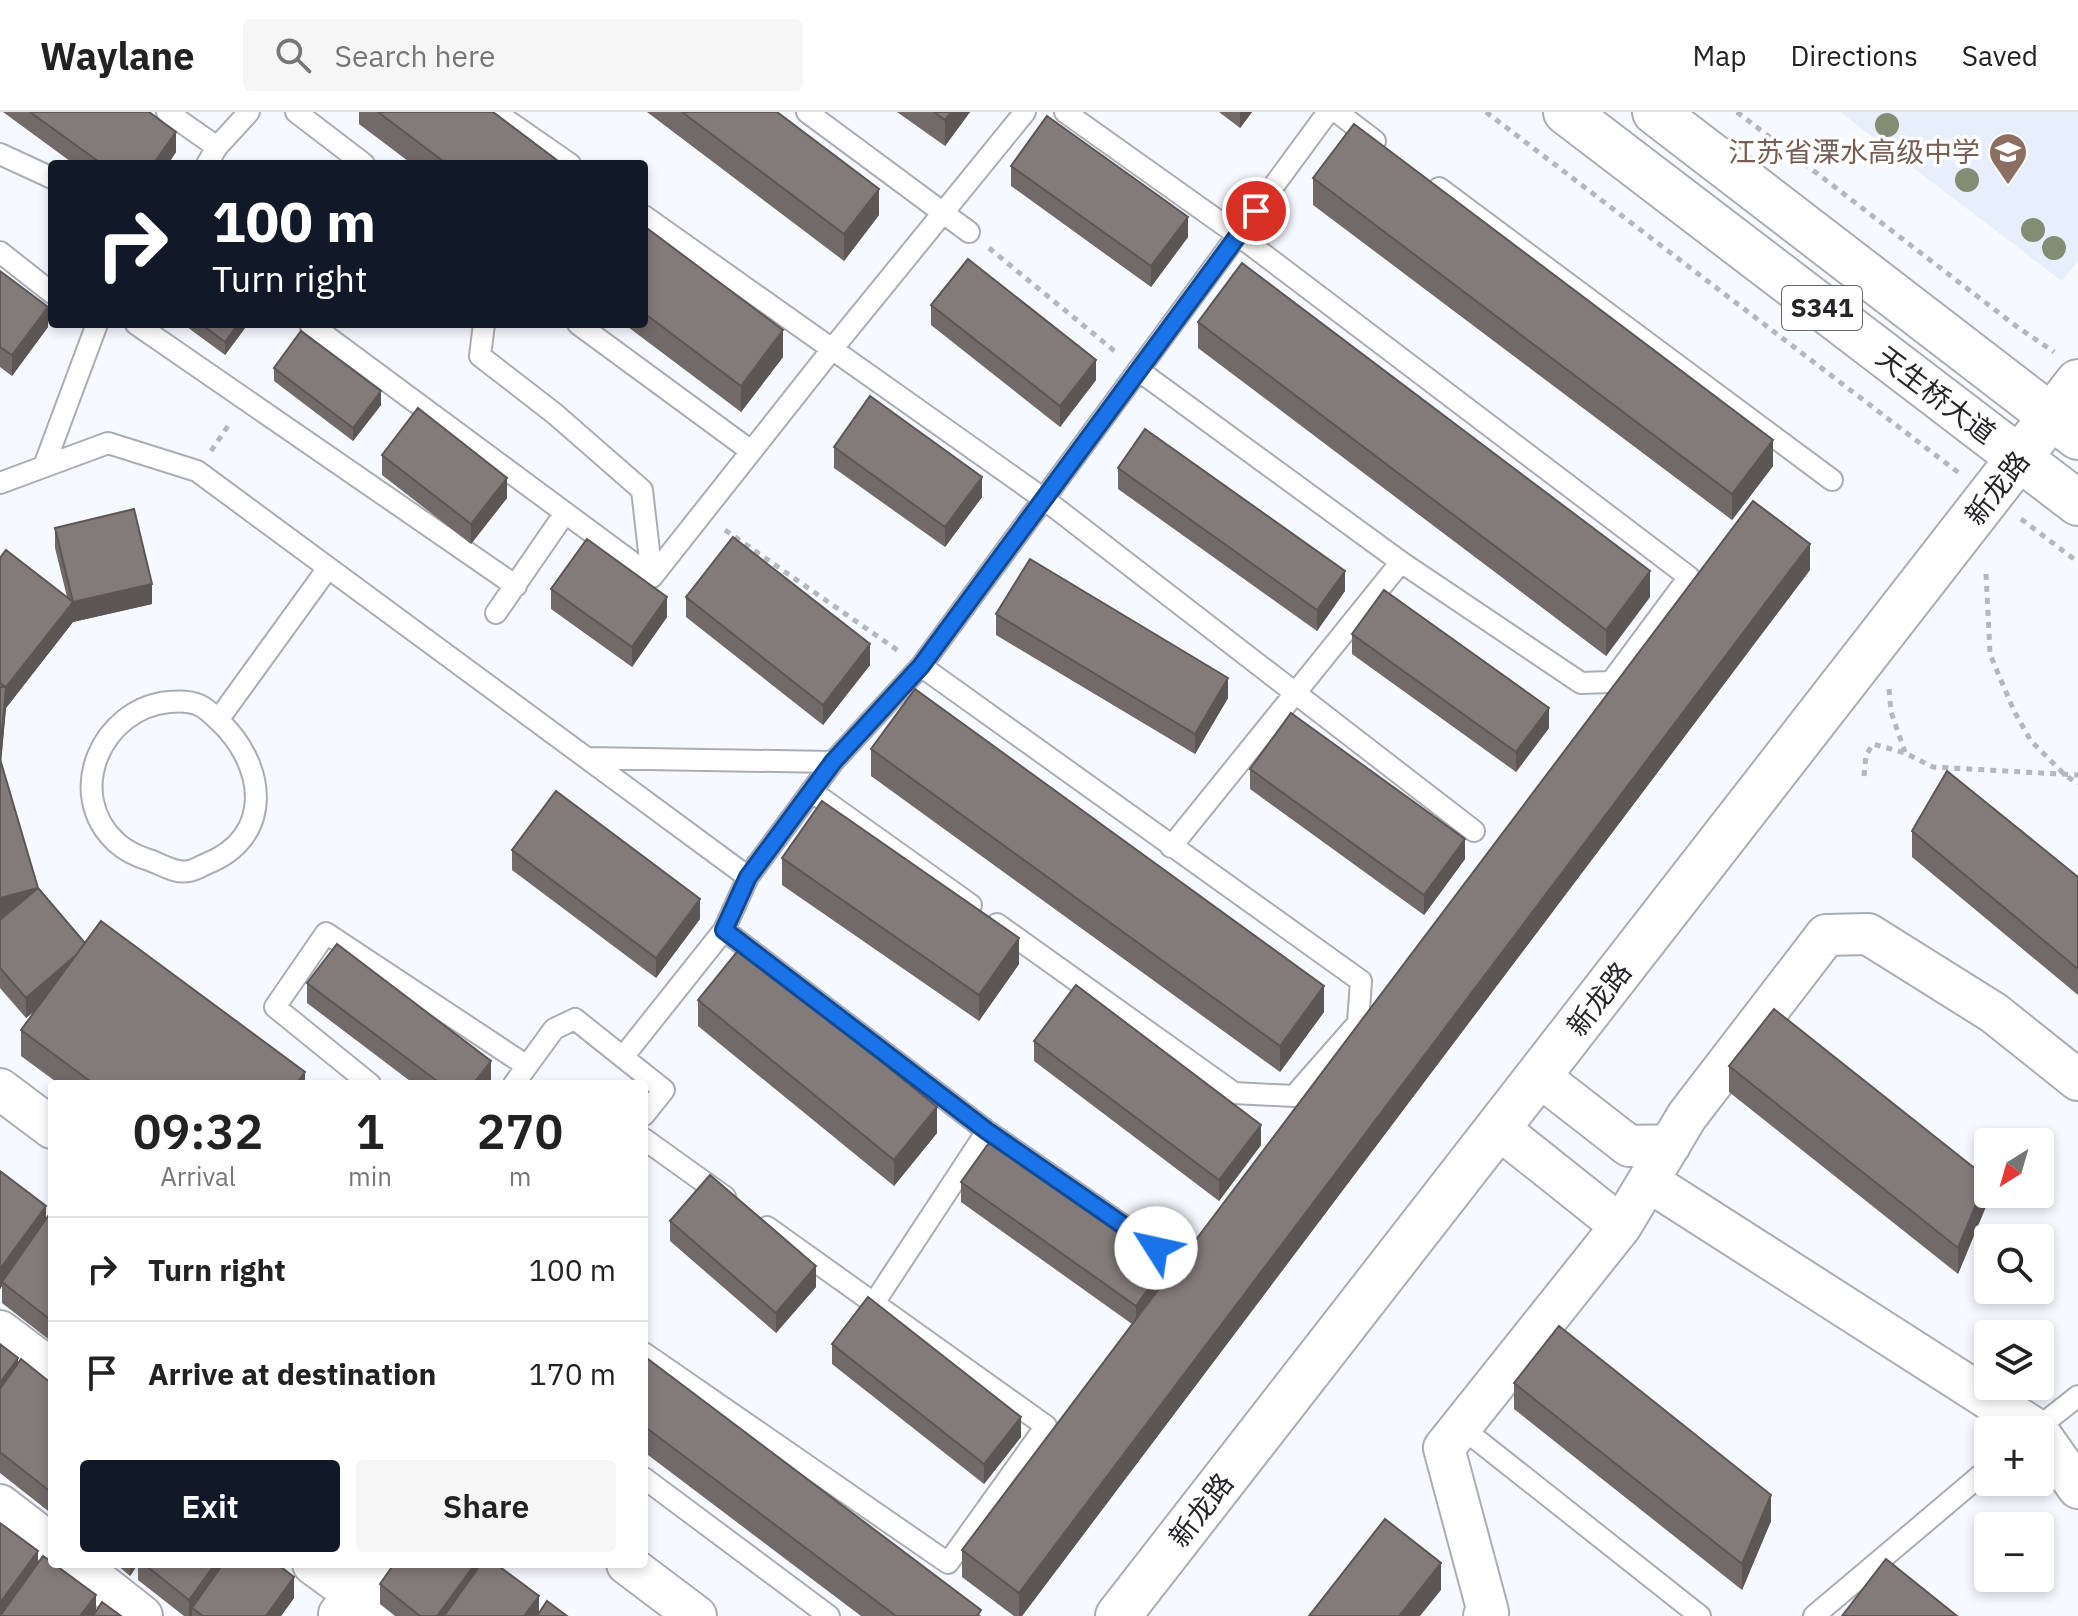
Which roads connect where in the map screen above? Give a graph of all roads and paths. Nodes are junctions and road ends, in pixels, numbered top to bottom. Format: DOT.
graph roads {
  1 [pos="167,112"];
  2 [pos="249,112"];
  3 [pos="296,112"];
  4 [pos="495,112"];
  5 [pos="807,112"];
  6 [pos="1025,112"];
  7 [pos="1065,112"];
  8 [pos="1328,112"];
  9 [pos="1337,112"];
  10 [pos="1486,112"];
  11 [pos="1566,112"];
  12 [pos="1655,112"];
  13 [pos="1737,112"];
  14 [pos="1387,150"];
  15 [pos="0,154"];
  16 [pos="212,156"];
  17 [pos="359,160"];
  18 [pos="564,160"];
  19 [pos="48,176"];
  20 [pos="1426,178"];
  21 [pos="944,212"];
  22 [pos="648,219"];
  23 [pos="969,232"];
  24 [pos="1238,235"];
  25 [pos="0,252"];
  26 [pos="48,290"];
  27 [pos="94,328"];
  28 [pos="142,328"];
  29 [pos="315,328"];
  30 [pos="484,328"];
  31 [pos="583,328"];
  32 [pos="833,348"];
  33 [pos="1138,370"];
  34 [pos="2072,371"];
  35 [pos="246,400"];
  36 [pos="2064,427"];
  37 [pos="751,451"];
  38 [pos="2020,458"];
  39 [pos="44,466"];
  40 [pos="197,471"];
  41 [pos="1832,480"];
  42 [pos="0,482"];
  43 [pos="1990,496"];
  44 [pos="1044,499"];
  45 [pos="2078,503"];
  46 [pos="565,513"];
  47 [pos="702,513"];
  48 [pos="1401,562"];
  49 [pos="2078,562"];
  50 [pos="328,568"];
  51 [pos="1986,574"];
  52 [pos="652,577"];
  53 [pos="516,586"];
  54 [pos="496,613"];
  55 [pos="921,666"];
  56 [pos="1888,688"];
  57 [pos="1296,692"];
  58 [pos="218,720"];
  59 [pos="1905,753"];
  60 [pos="587,758"];
  61 [pos="833,762"];
  62 [pos="2065,775"];
  63 [pos="2078,775"];
  64 [pos="1864,776"];
  65 [pos="2078,784"];
  66 [pos="811,791"];
  67 [pos="1474,831"];
  68 [pos="1171,847"];
  69 [pos="748,877"];
  70 [pos="724,930"];
  71 [pos="623,1057"];
  72 [pos="527,1066"];
  73 [pos="1539,1076"];
  74 [pos="365,1080"];
  75 [pos="517,1080"];
  76 [pos="2078,1080"];
  77 [pos="0,1089"];
  78 [pos="648,1110"];
  79 [pos="48,1125"];
  80 [pos="1498,1128"];
  81 [pos="987,1131"];
  82 [pos="648,1142"];
  83 [pos="1670,1145"];
  84 [pos="1648,1181"];
  85 [pos="1621,1226"];
  86 [pos="1156,1248"];
  87 [pos="874,1303"];
  88 [pos="0,1331"];
  89 [pos="648,1356"];
  90 [pos="48,1367"];
  91 [pos="2078,1396"];
  92 [pos="2014,1416"];
  93 [pos="2054,1416"];
  94 [pos="1461,1427"];
  95 [pos="2054,1455"];
  96 [pos="648,1481"];
  97 [pos="1974,1481"];
  98 [pos="2078,1488"];
  99 [pos="0,1505"];
  100 [pos="48,1542"];
  101 [pos="81,1568"];
  102 [pos="317,1568"];
  103 [pos="377,1568"];
  104 [pos="632,1568"];
  105 [pos="359,1609"];
  106 [pos="1488,1615"];
  107 [pos="142,1616"];
  108 [pos="696,1616"];
  109 [pos="829,1616"];
  110 [pos="1118,1616"];
  111 [pos="1700,1616"];
  112 [pos="1814,1616"];
  1 -- 16 [label="lane"];
  2 -- 16 [label="lane"];
  3 -- 17 [label="lane"];
  4 -- 18 [label="lane"];
  5 -- 21 [label="lane"];
  6 -- 21 [label="lane"];
  7 -- 24 [label="lane"];
  8 -- 24 [label="lane"];
  9 -- 14 [label="lane"];
  10 -- 43 [label="path"];
  11 -- 38 [label="street, 天生桥大道 / S341"];
  12 -- 36 [label="street, 天生桥大道 / S341"];
  13 -- 34 [label="path"];
  15 -- 19 [label="lane"];
  20 -- 41 [label="lane"];
  21 -- 23 [label="lane"];
  21 -- 32 [label="lane"];
  22 -- 32 [label="lane"];
  23 -- 33 [label="path"];
  24 -- 33 [label="lane"];
  24 -- 48 [label="lane"];
  25 -- 26 [label="lane"];
  27 -- 39 [label="lane"];
  28 -- 35 [label="lane"];
  29 -- 46 [label="lane"];
  30 -- 52 [label="lane"];
  31 -- 37 [label="lane"];
  32 -- 37 [label="lane"];
  32 -- 44 [label="lane"];
  33 -- 44 [label="lane"];
  33 -- 48 [label="lane"];
  34 -- 36 [label="street, 新龙路"];
  35 -- 40 [label="path"];
  35 -- 53 [label="lane"];
  36 -- 38 [label="street, 新龙路"];
  37 -- 47 [label="lane"];
  38 -- 43 [label="street, 新龙路"];
  38 -- 45 [label="street, 天生桥大道 / S341"];
  39 -- 40 [label="lane"];
  39 -- 42 [label="lane"];
  40 -- 50 [label="lane"];
  43 -- 49 [label="path"];
  43 -- 73 [label="street, 新龙路"];
  44 -- 55 [label="lane"];
  44 -- 57 [label="lane"];
  46 -- 52 [label="lane"];
  46 -- 53 [label="lane"];
  47 -- 52 [label="lane"];
  47 -- 55 [label="path"];
  48 -- 57 [label="lane"];
  50 -- 58 [label="lane"];
  50 -- 60 [label="lane"];
  51 -- 62 [label="path"];
  53 -- 54 [label="lane"];
  55 -- 61 [label="lane"];
  55 -- 68 [label="lane"];
  56 -- 59 [label="path"];
  57 -- 67 [label="lane"];
  57 -- 68 [label="lane"];
  58 -- 58 [label="lane"];
  59 -- 62 [label="path"];
  59 -- 64 [label="path"];
  60 -- 61 [label="lane"];
  60 -- 69 [label="lane"];
  61 -- 66 [label="lane"];
  62 -- 63 [label="path"];
  62 -- 65 [label="path"];
  66 -- 68 [label="lane"];
  66 -- 69 [label="lane"];
  69 -- 70 [label="lane"];
  70 -- 71 [label="lane"];
  70 -- 81 [label="lane"];
  71 -- 72 [label="lane"];
  71 -- 78 [label="lane"];
  72 -- 74 [label="lane"];
  72 -- 75 [label="lane"];
  73 -- 80 [label="street, 新龙路"];
  73 -- 83 [label="street"];
  76 -- 83 [label="street"];
  77 -- 79 [label="street"];
  80 -- 85 [label="street"];
  80 -- 110 [label="street, 新龙路"];
  81 -- 86 [label="lane"];
  81 -- 87 [label="lane"];
  82 -- 87 [label="lane"];
  83 -- 84 [label="street"];
  84 -- 85 [label="street"];
  84 -- 92 [label="street"];
  85 -- 94 [label="street"];
  87 -- 89 [label="lane"];
  88 -- 90 [label="street"];
  91 -- 93 [label="lane"];
  94 -- 106 [label="street"];
  94 -- 111 [label="lane"];
  95 -- 98 [label="street"];
  96 -- 109 [label="lane"];
  97 -- 112 [label="lane"];
  99 -- 100 [label="street"];
  101 -- 107 [label="street"];
  102 -- 105 [label="street"];
  103 -- 105 [label="street"];
  104 -- 108 [label="street"];
}
